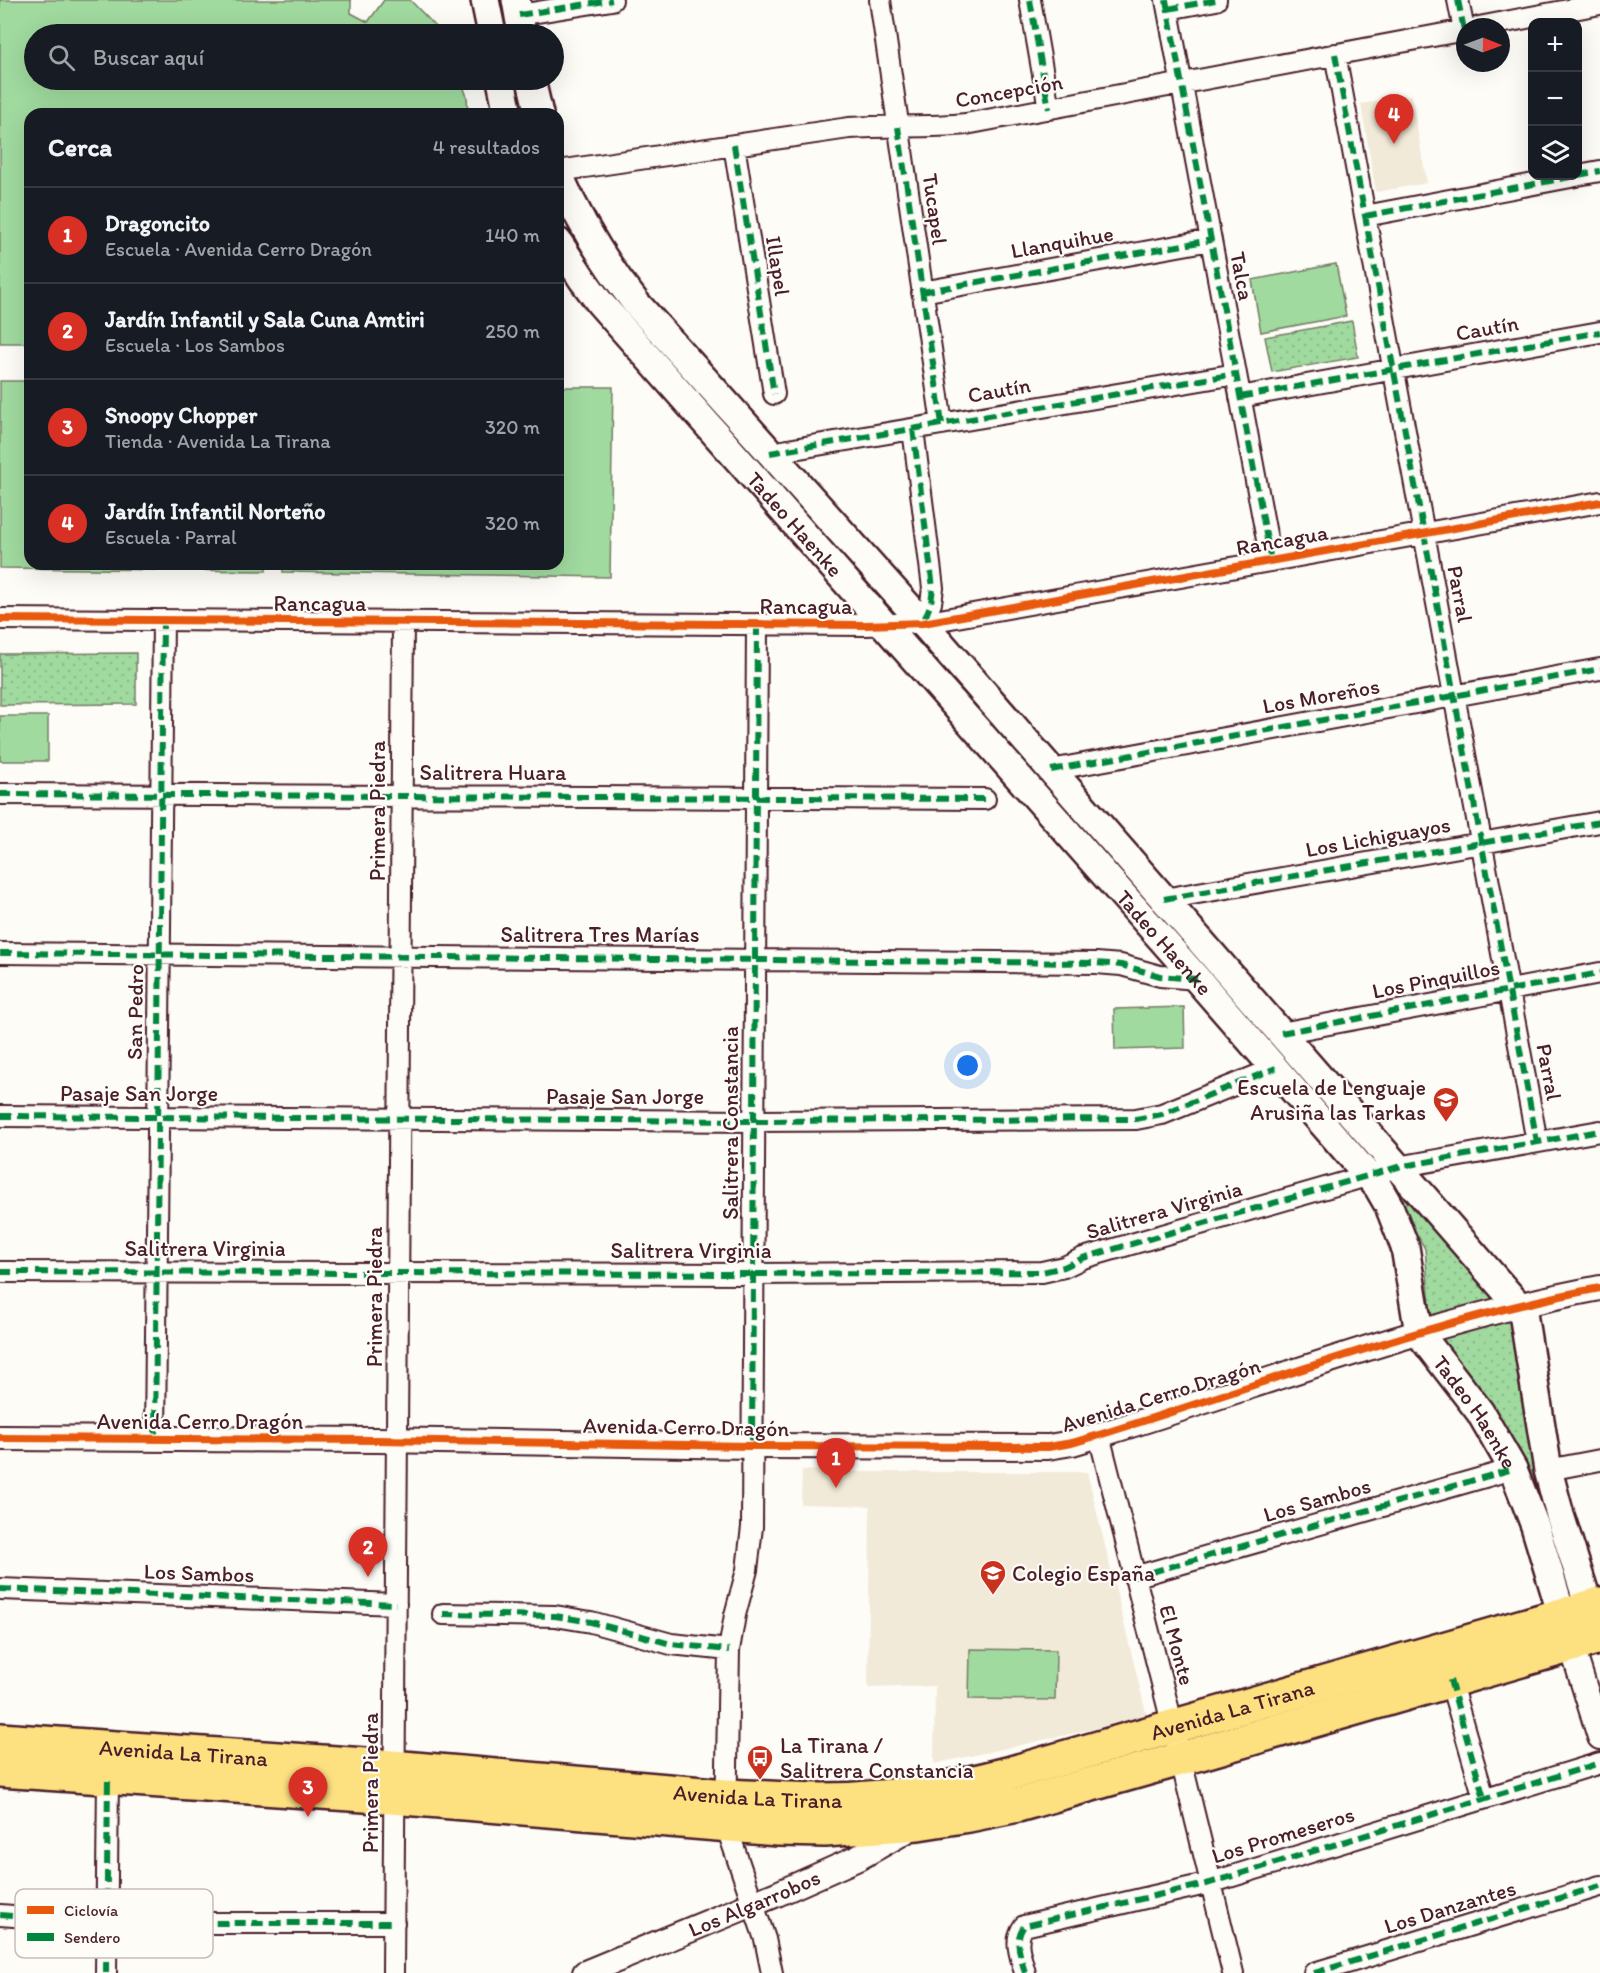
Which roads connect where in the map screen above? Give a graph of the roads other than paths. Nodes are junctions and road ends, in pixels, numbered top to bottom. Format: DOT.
graph roads {
  1 [pos="485,0"];
  2 [pos="612,0"];
  3 [pos="880,0"];
  4 [pos="1030,0"];
  5 [pos="1216,0"];
  6 [pos="1458,0"];
  7 [pos="1167,4"];
  8 [pos="1600,4"];
  9 [pos="519,17"];
  10 [pos="1462,18"];
  11 [pos="1510,21"];
  12 [pos="490,24"];
  13 [pos="1456,32"];
  14 [pos="1335,54"];
  15 [pos="1182,83"];
  16 [pos="503,90"];
  17 [pos="533,90"];
  18 [pos="507,108"];
  19 [pos="538,108"];
  20 [pos="1049,108"];
  21 [pos="898,127"];
  22 [pos="734,145"];
  23 [pos="564,171"];
  24 [pos="1600,171"];
  25 [pos="1582,174"];
  26 [pos="1551,180"];
  27 [pos="564,185"];
  28 [pos="1365,216"];
  29 [pos="1211,240"];
  30 [pos="564,252"];
  31 [pos="922,292"];
  32 [pos="1600,332"];
  33 [pos="1393,369"];
  34 [pos="1236,374"];
  35 [pos="774,394"];
  36 [pos="1240,397"];
  37 [pos="942,424"];
  38 [pos="913,429"];
  39 [pos="770,453"];
  40 [pos="1600,502"];
  41 [pos="1424,533"];
  42 [pos="1271,561"];
  43 [pos="0,619"];
  44 [pos="163,620"];
  45 [pos="403,622"];
  46 [pos="923,623"];
  47 [pos="757,624"];
  48 [pos="886,625"];
  49 [pos="1600,669"];
  50 [pos="1454,696"];
  51 [pos="1051,770"];
  52 [pos="0,794"];
  53 [pos="161,795"];
  54 [pos="401,796"];
  55 [pos="756,798"];
  56 [pos="985,799"];
  57 [pos="1600,822"];
  58 [pos="1482,843"];
  59 [pos="1164,899"];
  60 [pos="0,953"];
  61 [pos="159,955"];
  62 [pos="400,957"];
  63 [pos="755,960"];
  64 [pos="1600,973"];
  65 [pos="1197,979"];
  66 [pos="1509,990"];
  67 [pos="1281,1033"];
  68 [pos="1276,1068"];
  69 [pos="0,1116"];
  70 [pos="158,1117"];
  71 [pos="399,1118"];
  72 [pos="754,1121"];
  73 [pos="1600,1131"];
  74 [pos="1537,1142"];
  75 [pos="1398,1167"];
  76 [pos="1367,1175"];
  77 [pos="0,1272"];
  78 [pos="156,1272"];
  79 [pos="398,1273"];
  80 [pos="753,1274"];
  81 [pos="1600,1288"];
  82 [pos="1518,1305"];
  83 [pos="1419,1333"];
  84 [pos="1099,1435"];
  85 [pos="0,1438"];
  86 [pos="155,1439"];
  87 [pos="397,1441"];
  88 [pos="752,1446"];
  89 [pos="1600,1460"];
  90 [pos="1513,1469"];
  91 [pos="1548,1470"];
  92 [pos="1134,1577"];
  93 [pos="0,1589"];
  94 [pos="396,1604"];
  95 [pos="443,1614"];
  96 [pos="1589,1626"];
  97 [pos="729,1650"];
  98 [pos="1450,1680"];
  99 [pos="1172,1728"];
  100 [pos="1600,1737"];
  101 [pos="0,1740"];
  102 [pos="1180,1760"];
  103 [pos="1600,1763"];
  104 [pos="0,1770"];
  105 [pos="108,1777"];
  106 [pos="394,1782"];
  107 [pos="1484,1798"];
  108 [pos="726,1810"];
  109 [pos="918,1823"];
  110 [pos="1210,1883"];
  111 [pos="1600,1886"];
  112 [pos="106,1889"];
  113 [pos="753,1904"];
  114 [pos="0,1915"];
  115 [pos="15,1916"];
  116 [pos="213,1923"];
  117 [pos="394,1923"];
  118 [pos="393,1973"];
  119 [pos="585,1973"];
  120 [pos="772,1973"];
  121 [pos="1025,1973"];
  122 [pos="1233,1973"];
  123 [pos="1314,1973"];
  1 -- 12 [label="main road"];
  2 -- 9 [label="street"];
  3 -- 21 [label="street, Tucapel"];
  4 -- 20 [label="street"];
  5 -- 7 [label="street"];
  6 -- 10 [label="street"];
  7 -- 15 [label="street, Talca"];
  8 -- 11 [label="street"];
  13 -- 14 [label="street, Concepción"];
  14 -- 15 [label="street, Concepción"];
  14 -- 28 [label="street, Parral"];
  15 -- 20 [label="street, Concepción"];
  15 -- 29 [label="street, Talca"];
  16 -- 18 [label="main road"];
  17 -- 19 [label="main road"];
  20 -- 21 [label="street, Concepción"];
  21 -- 22 [label="street, Concepción"];
  21 -- 31 [label="street, Tucapel"];
  22 -- 23 [label="street, Concepción"];
  22 -- 35 [label="street, Illapel"];
  24 -- 25 [label="street"];
  26 -- 28 [label="street"];
  27 -- 39 [label="main road, Tadeo Haenke"];
  28 -- 33 [label="street, Parral"];
  29 -- 31 [label="street, Llanquihue"];
  29 -- 34 [label="street, Talca"];
  30 -- 48 [label="main road, Tadeo Haenke"];
  31 -- 37 [label="street, Tucapel"];
  32 -- 33 [label="street, Cautín"];
  33 -- 36 [label="street, Cautín"];
  33 -- 41 [label="street, Parral"];
  34 -- 36 [label="street, Talca"];
  34 -- 37 [label="street, Cautín"];
  36 -- 42 [label="street, Talca"];
  37 -- 38 [label="street, Cautín"];
  38 -- 39 [label="street, Cautín"];
  38 -- 46 [label="street"];
  39 -- 46 [label="main road, Tadeo Haenke"];
  40 -- 41 [label="street, Rancagua"];
  41 -- 42 [label="street, Rancagua"];
  41 -- 50 [label="street, Parral"];
  42 -- 46 [label="street, Rancagua"];
  43 -- 44 [label="street, Rancagua"];
  44 -- 45 [label="street, Rancagua"];
  44 -- 53 [label="street, San Pedro"];
  45 -- 47 [label="street, Rancagua"];
  45 -- 54 [label="street, Primera Piedra"];
  46 -- 48 [label="street, Rancagua"];
  46 -- 51 [label="main road, Tadeo Haenke"];
  47 -- 48 [label="street, Rancagua"];
  47 -- 55 [label="street, Salitrera Constancia"];
  48 -- 65 [label="main road, Tadeo Haenke"];
  49 -- 50 [label="street, Los Moreños"];
  50 -- 51 [label="street, Los Moreños"];
  50 -- 58 [label="street, Parral"];
  51 -- 59 [label="main road, Tadeo Haenke"];
  52 -- 53 [label="street, Salitrera Huara"];
  53 -- 54 [label="street, Salitrera Huara"];
  53 -- 61 [label="street, San Pedro"];
  54 -- 55 [label="street, Salitrera Huara"];
  54 -- 62 [label="street, Primera Piedra"];
  55 -- 56 [label="street, Salitrera Huara"];
  55 -- 63 [label="street, Salitrera Constancia"];
  57 -- 58 [label="street, Los Lichiguayos"];
  58 -- 59 [label="street, Los Lichiguayos"];
  58 -- 66 [label="street, Parral"];
  59 -- 67 [label="main road, Tadeo Haenke"];
  60 -- 61 [label="street, Salitrera Tres Marías"];
  61 -- 62 [label="street, Salitrera Tres Marías"];
  61 -- 70 [label="street, San Pedro"];
  62 -- 63 [label="street, Salitrera Tres Marías"];
  62 -- 71 [label="street, Primera Piedra"];
  63 -- 65 [label="street, Salitrera Tres Marías"];
  63 -- 72 [label="street, Salitrera Constancia"];
  64 -- 66 [label="street, Los Pinquillos"];
  65 -- 68 [label="main road, Tadeo Haenke"];
  66 -- 67 [label="street, Los Pinquillos"];
  66 -- 74 [label="street, Parral"];
  67 -- 75 [label="main road, Tadeo Haenke"];
  68 -- 72 [label="street, Pasaje San Jorge"];
  68 -- 76 [label="main road, Tadeo Haenke"];
  69 -- 70 [label="street, Pasaje San Jorge"];
  70 -- 71 [label="street, Pasaje San Jorge"];
  70 -- 78 [label="street, San Pedro"];
  71 -- 72 [label="street, Pasaje San Jorge"];
  71 -- 79 [label="street, Primera Piedra"];
  72 -- 80 [label="street, Salitrera Constancia"];
  73 -- 74 [label="street, Salitrera Virginia"];
  74 -- 75 [label="street, Salitrera Virginia"];
  75 -- 76 [label="street, Salitrera Virginia"];
  75 -- 82 [label="main road, Tadeo Haenke"];
  76 -- 80 [label="street, Salitrera Virginia"];
  76 -- 83 [label="main road, Tadeo Haenke"];
  77 -- 78 [label="street, Salitrera Virginia"];
  78 -- 79 [label="street, Salitrera Virginia"];
  78 -- 86 [label="street, San Pedro"];
  79 -- 80 [label="street, Salitrera Virginia"];
  79 -- 87 [label="street, Primera Piedra"];
  80 -- 88 [label="street, Salitrera Constancia"];
  81 -- 82 [label="street, Avenida Cerro Dragón"];
  82 -- 83 [label="street, Avenida Cerro Dragón"];
  82 -- 91 [label="main road, Tadeo Haenke"];
  83 -- 84 [label="street, Avenida Cerro Dragón"];
  83 -- 90 [label="main road, Tadeo Haenke"];
  84 -- 88 [label="street, Avenida Cerro Dragón"];
  84 -- 92 [label="street, El Monte"];
  85 -- 86 [label="street, Avenida Cerro Dragón"];
  86 -- 87 [label="street, Avenida Cerro Dragón"];
  87 -- 88 [label="street, Avenida Cerro Dragón"];
  87 -- 94 [label="street, Primera Piedra"];
  88 -- 97 [label="street, Salitrera Constancia"];
  89 -- 91 [label="street"];
  90 -- 92 [label="street, Los Sambos"];
  90 -- 96 [label="main road, Tadeo Haenke"];
  91 -- 96 [label="main road, Tadeo Haenke"];
  92 -- 99 [label="street, El Monte"];
  93 -- 94 [label="street, Los Sambos"];
  94 -- 106 [label="street, Primera Piedra"];
  95 -- 97 [label="street"];
  96 -- 98 [label="highway, Avenida La Tirana"];
  96 -- 99 [label="highway, Avenida La Tirana"];
  96 -- 100 [label="street, Tadeo Haenke"];
  97 -- 108 [label="street, Salitrera Constancia"];
  98 -- 102 [label="highway, Avenida La Tirana"];
  98 -- 107 [label="street"];
  99 -- 102 [label="street, El Monte"];
  99 -- 108 [label="highway, Avenida La Tirana"];
  101 -- 106 [label="highway, Avenida La Tirana"];
  102 -- 109 [label="highway, Avenida La Tirana"];
  102 -- 110 [label="street, El Monte"];
  103 -- 107 [label="street, Los Promeseros"];
  104 -- 105 [label="highway, Avenida La Tirana"];
  105 -- 106 [label="highway, Avenida La Tirana"];
  105 -- 112 [label="street"];
  106 -- 108 [label="highway, Avenida La Tirana"];
  106 -- 117 [label="street, Primera Piedra"];
  107 -- 110 [label="street, Los Promeseros"];
  108 -- 109 [label="highway, Avenida La Tirana"];
  108 -- 113 [label="street, Salitrera Constancia"];
  109 -- 113 [label="street, Los Algarrobos"];
  110 -- 121 [label="street, Los Promeseros"];
  110 -- 122 [label="street, El Monte"];
  111 -- 123 [label="street, Los Danzantes"];
  113 -- 119 [label="street, Los Algarrobos"];
  113 -- 120 [label="street, Salitrera Constancia"];
  114 -- 115 [label="street"];
  116 -- 117 [label="street"];
  117 -- 118 [label="street, Primera Piedra"];
}
